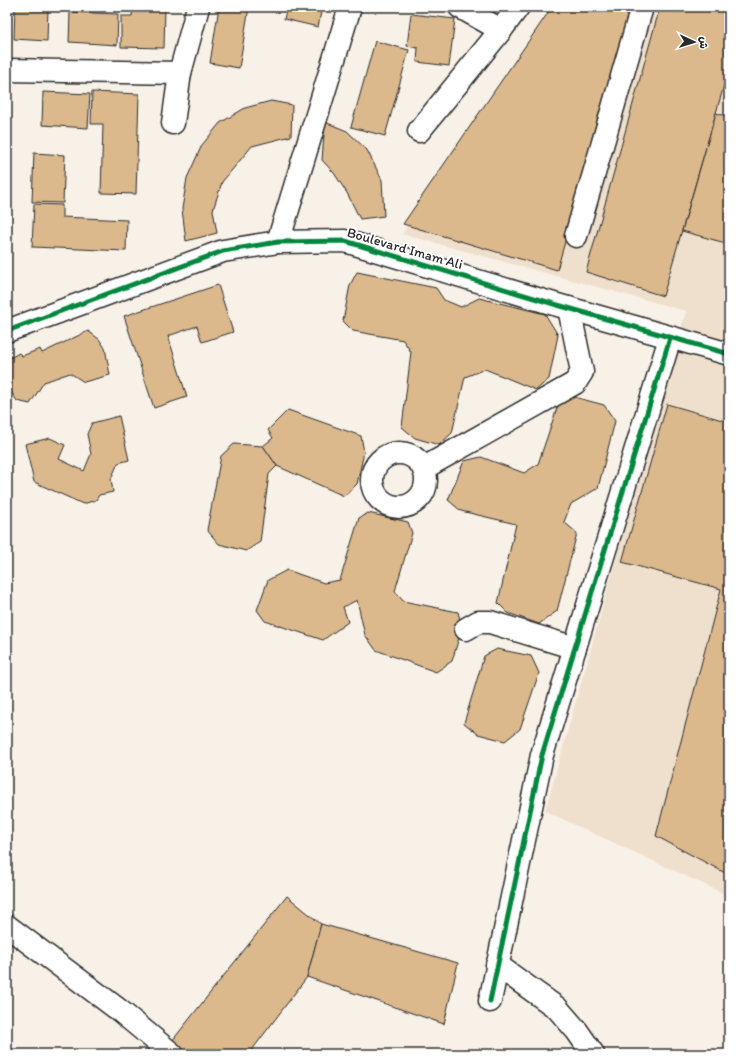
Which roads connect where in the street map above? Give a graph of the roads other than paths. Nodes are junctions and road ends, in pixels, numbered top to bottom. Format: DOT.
graph roads {
  1 [pos="198,7"];
  2 [pos="350,7"];
  3 [pos="460,7"];
  4 [pos="518,7"];
  5 [pos="642,7"];
  6 [pos="501,30"];
  7 [pos="7,70"];
  8 [pos="180,73"];
  9 [pos="173,123"];
  10 [pos="419,131"];
  11 [pos="576,236"];
  12 [pos="278,242"];
  13 [pos="568,308"];
  14 [pos="7,331"];
  15 [pos="670,338"];
  16 [pos="729,354"];
  17 [pos="424,468"];
  18 [pos="466,629"];
  19 [pos="575,648"];
  20 [pos="7,926"];
  21 [pos="497,965"];
  22 [pos="490,1001"];
  23 [pos="172,1054"];
  24 [pos="593,1054"];
  1 -- 8 [label="street"];
  2 -- 12 [label="street"];
  3 -- 6 [label="street"];
  4 -- 6 [label="street"];
  5 -- 11 [label="street"];
  6 -- 10 [label="street"];
  7 -- 8 [label="street"];
  8 -- 9 [label="street"];
  12 -- 13 [label="street, Boulevard Imam Ali"];
  12 -- 14 [label="street, Boulevard Imam Ali"];
  13 -- 15 [label="street, Boulevard Imam Ali"];
  13 -- 17 [label="street"];
  15 -- 16 [label="street, Boulevard Imam Ali"];
  15 -- 19 [label="street"];
  18 -- 19 [label="street"];
  19 -- 21 [label="street"];
  20 -- 23 [label="street"];
  21 -- 22 [label="street"];
  21 -- 24 [label="street"];
}
